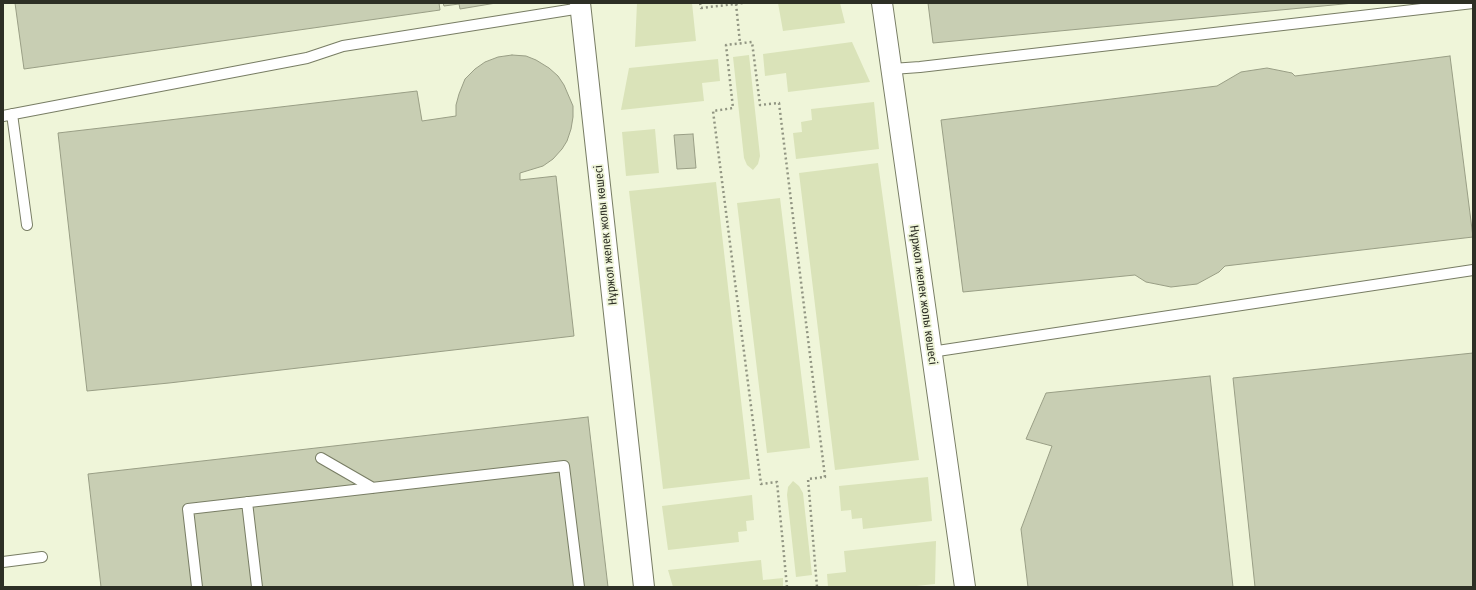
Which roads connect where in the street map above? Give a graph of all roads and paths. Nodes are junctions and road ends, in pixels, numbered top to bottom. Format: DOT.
graph roads {
  1 [pos="700,3"];
  2 [pos="743,3"];
  3 [pos="882,3"];
  4 [pos="1473,3"];
  5 [pos="736,4"];
  6 [pos="581,5"];
  7 [pos="740,43"];
  8 [pos="892,69"];
  9 [pos="7,115"];
  10 [pos="27,225"];
  11 [pos="1473,270"];
  12 [pos="931,352"];
  13 [pos="321,458"];
  14 [pos="373,488"];
  15 [pos="247,502"];
  16 [pos="42,557"];
  17 [pos="3,562"];
  18 [pos="198,587"];
  19 [pos="257,587"];
  20 [pos="578,587"];
  21 [pos="644,587"];
  22 [pos="787,587"];
  23 [pos="817,587"];
  24 [pos="965,587"];
  1 -- 5 [label="path"];
  2 -- 5 [label="path"];
  3 -- 8 [label="street, Нұржол желек жолы көшесі"];
  4 -- 8 [label="lane"];
  5 -- 7 [label="path"];
  6 -- 9 [label="lane"];
  6 -- 21 [label="street, Нұржол желек жолы көшесі"];
  7 -- 22 [label="path"];
  7 -- 23 [label="path"];
  8 -- 12 [label="street, Нұржол желек жолы көшесі"];
  9 -- 10 [label="lane"];
  11 -- 12 [label="lane"];
  12 -- 24 [label="street, Нұржол желек жолы көшесі"];
  13 -- 14 [label="lane"];
  14 -- 15 [label="lane"];
  14 -- 20 [label="lane"];
  15 -- 18 [label="lane"];
  15 -- 19 [label="lane"];
  16 -- 17 [label="lane"];
}
